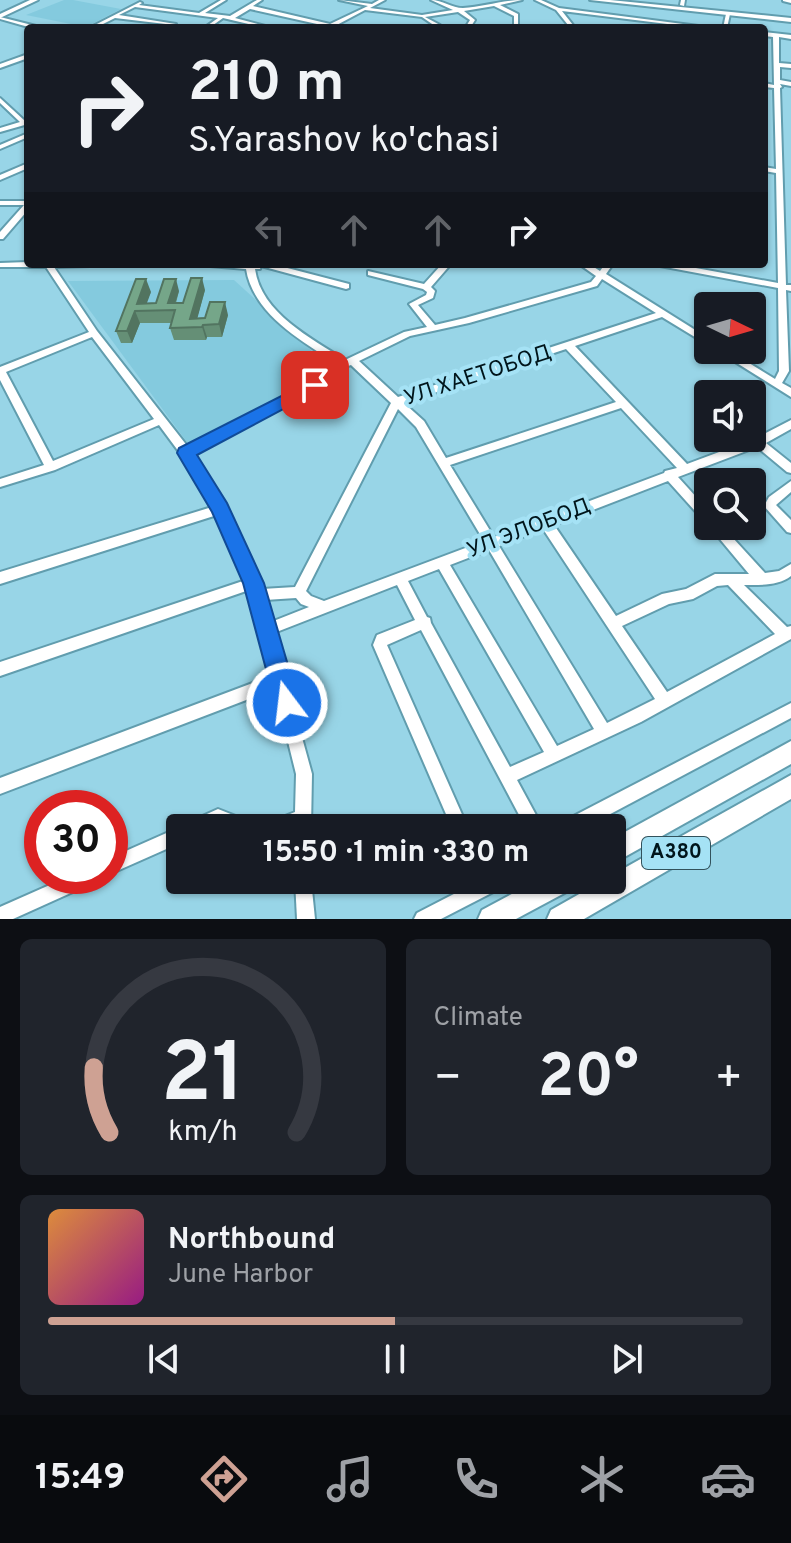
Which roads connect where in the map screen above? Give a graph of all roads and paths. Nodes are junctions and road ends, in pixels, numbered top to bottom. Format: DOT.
graph roads {
  1 [pos="27,0"];
  2 [pos="35,0"];
  3 [pos="59,0"];
  4 [pos="146,0"];
  5 [pos="224,0"];
  6 [pos="260,0"];
  7 [pos="342,0"];
  8 [pos="383,0"];
  9 [pos="433,0"];
  10 [pos="487,0"];
  11 [pos="520,0"];
  12 [pos="537,0"];
  13 [pos="587,0"];
  14 [pos="593,0"];
  15 [pos="608,0"];
  16 [pos="629,1"];
  17 [pos="496,4"];
  18 [pos="134,6"];
  19 [pos="372,6"];
  20 [pos="249,7"];
  21 [pos="365,9"];
  22 [pos="558,9"];
  23 [pos="461,11"];
  24 [pos="580,12"];
  25 [pos="192,13"];
  26 [pos="199,14"];
  27 [pos="728,14"];
  28 [pos="0,15"];
  29 [pos="113,16"];
  30 [pos="223,17"];
  31 [pos="423,17"];
  32 [pos="231,18"];
  33 [pos="630,19"];
  34 [pos="791,20"];
  35 [pos="247,22"];
  36 [pos="26,24"];
  37 [pos="98,24"];
  38 [pos="159,24"];
  39 [pos="174,24"];
  40 [pos="212,24"];
  41 [pos="244,24"];
  42 [pos="255,24"];
  43 [pos="316,24"];
  44 [pos="334,24"];
  45 [pos="414,24"];
  46 [pos="435,24"];
  47 [pos="470,24"];
  48 [pos="516,24"];
  49 [pos="569,24"];
  50 [pos="571,24"];
  51 [pos="628,24"];
  52 [pos="662,24"];
  53 [pos="726,24"];
  54 [pos="768,34"];
  55 [pos="776,35"];
  56 [pos="791,37"];
  57 [pos="24,57"];
  58 [pos="778,65"];
  59 [pos="0,66"];
  60 [pos="791,66"];
  61 [pos="791,84"];
  62 [pos="768,85"];
  63 [pos="779,85"];
  64 [pos="0,100"];
  65 [pos="779,102"];
  66 [pos="791,104"];
  67 [pos="24,118"];
  68 [pos="24,121"];
  69 [pos="779,123"];
  70 [pos="791,125"];
  71 [pos="0,130"];
  72 [pos="24,137"];
  73 [pos="0,147"];
  74 [pos="24,167"];
  75 [pos="768,170"];
  76 [pos="779,172"];
  77 [pos="0,178"];
  78 [pos="0,203"];
  79 [pos="24,204"];
  80 [pos="24,209"];
  81 [pos="1,236"];
  82 [pos="0,265"];
  83 [pos="24,265"];
  84 [pos="51,268"];
  85 [pos="256,268"];
  86 [pos="261,268"];
  87 [pos="443,268"];
  88 [pos="589,268"];
  89 [pos="607,268"];
  90 [pos="700,268"];
  91 [pos="371,273"];
  92 [pos="602,276"];
  93 [pos="346,286"];
  94 [pos="780,286"];
  95 [pos="426,287"];
  96 [pos="791,288"];
  97 [pos="663,314"];
  98 [pos="434,329"];
  99 [pos="94,333"];
  100 [pos="694,333"];
  101 [pos="569,346"];
  102 [pos="348,362"];
  103 [pos="744,364"];
  104 [pos="0,371"];
  105 [pos="777,384"];
  106 [pos="791,393"];
  107 [pos="397,401"];
  108 [pos="622,404"];
  109 [pos="162,420"];
  110 [pos="791,424"];
  111 [pos="766,438"];
  112 [pos="766,449"];
  113 [pos="730,452"];
  114 [pos="186,453"];
  115 [pos="442,463"];
  116 [pos="51,467"];
  117 [pos="684,468"];
  118 [pos="791,469"];
  119 [pos="669,474"];
  120 [pos="0,483"];
  121 [pos="791,485"];
  122 [pos="694,502"];
  123 [pos="220,509"];
  124 [pos="545,522"];
  125 [pos="791,528"];
  126 [pos="727,540"];
  127 [pos="493,543"];
  128 [pos="442,563"];
  129 [pos="791,569"];
  130 [pos="0,578"];
  131 [pos="400,579"];
  132 [pos="762,579"];
  133 [pos="731,580"];
  134 [pos="256,589"];
  135 [pos="299,592"];
  136 [pos="326,608"];
  137 [pos="425,622"];
  138 [pos="613,624"];
  139 [pos="265,630"];
  140 [pos="788,634"];
  141 [pos="0,669"];
  142 [pos="282,679"];
  143 [pos="665,701"];
  144 [pos="791,710"];
  145 [pos="604,732"];
  146 [pos="791,752"];
  147 [pos="553,754"];
  148 [pos="509,776"];
  149 [pos="0,786"];
  150 [pos="791,786"];
  151 [pos="303,814"];
  152 [pos="454,814"];
  153 [pos="528,814"];
  154 [pos="594,814"];
  155 [pos="166,841"];
  156 [pos="626,844"];
  157 [pos="128,858"];
  158 [pos="49,894"];
  159 [pos="304,894"];
  160 [pos="468,894"];
  161 [pos="537,894"];
  162 [pos="0,916"];
  163 [pos="306,919"];
  164 [pos="423,919"];
  165 [pos="491,919"];
  166 [pos="560,919"];
  1 -- 28 [label="main road"];
  2 -- 3 [label="street"];
  2 -- 28 [label="main road"];
  4 -- 18 [label="street"];
  5 -- 26 [label="street"];
  6 -- 20 [label="street"];
  7 -- 19 [label="street"];
  8 -- 19 [label="street"];
  9 -- 23 [label="street"];
  10 -- 17 [label="street"];
  11 -- 17 [label="street"];
  12 -- 22 [label="street"];
  13 -- 24 [label="street"];
  14 -- 27 [label="main road"];
  15 -- 16 [label="main road"];
  16 -- 34 [label="main road"];
  17 -- 23 [label="street"];
  17 -- 48 [label="street"];
  18 -- 25 [label="street"];
  18 -- 29 [label="street"];
  19 -- 21 [label="street"];
  20 -- 32 [label="street"];
  20 -- 43 [label="street"];
  21 -- 31 [label="street"];
  21 -- 44 [label="street"];
  22 -- 24 [label="street"];
  22 -- 49 [label="street"];
  23 -- 31 [label="street"];
  23 -- 47 [label="street"];
  24 -- 33 [label="street"];
  24 -- 50 [label="street"];
  25 -- 26 [label="street"];
  25 -- 39 [label="street"];
  26 -- 30 [label="street"];
  27 -- 34 [label="main road"];
  27 -- 53 [label="street"];
  28 -- 36 [label="street"];
  29 -- 37 [label="street"];
  29 -- 38 [label="street"];
  30 -- 32 [label="street"];
  30 -- 40 [label="street"];
  31 -- 45 [label="street"];
  31 -- 46 [label="street"];
  32 -- 35 [label="street"];
  33 -- 51 [label="street"];
  33 -- 52 [label="street"];
  35 -- 41 [label="street"];
  35 -- 42 [label="street"];
  54 -- 55 [label="street"];
  55 -- 56 [label="street"];
  55 -- 58 [label="street"];
  57 -- 59 [label="street"];
  58 -- 60 [label="street"];
  58 -- 63 [label="street"];
  61 -- 63 [label="street"];
  62 -- 63 [label="street"];
  63 -- 65 [label="street"];
  64 -- 67 [label="street"];
  65 -- 66 [label="street"];
  65 -- 69 [label="street"];
  68 -- 71 [label="street"];
  69 -- 70 [label="street"];
  69 -- 76 [label="street"];
  72 -- 73 [label="street"];
  74 -- 77 [label="street"];
  75 -- 76 [label="street"];
  76 -- 94 [label="street"];
  78 -- 79 [label="street"];
  80 -- 81 [label="street"];
  82 -- 83 [label="street"];
  84 -- 99 [label="street"];
  85 -- 102 [label="street"];
  86 -- 93 [label="street"];
  87 -- 95 [label="street"];
  88 -- 92 [label="street"];
  89 -- 92 [label="street"];
  90 -- 94 [label="street"];
  91 -- 95 [label="street"];
  92 -- 97 [label="street"];
  92 -- 98 [label="street"];
  94 -- 96 [label="street"];
  94 -- 105 [label="street"];
  95 -- 98 [label="street"];
  97 -- 100 [label="street"];
  97 -- 101 [label="street, УЛ ХАЕТОБОД"];
  98 -- 102 [label="street"];
  99 -- 104 [label="street"];
  99 -- 109 [label="street"];
  101 -- 107 [label="street, УЛ ХАЕТОБОД"];
  101 -- 108 [label="street"];
  102 -- 107 [label="street"];
  102 -- 114 [label="street"];
  103 -- 105 [label="street"];
  104 -- 116 [label="street"];
  105 -- 106 [label="street"];
  107 -- 115 [label="street"];
  107 -- 135 [label="street, УЛ ХАЕТОБОД"];
  108 -- 115 [label="street"];
  108 -- 117 [label="street"];
  109 -- 114 [label="street"];
  109 -- 116 [label="street"];
  110 -- 111 [label="street, УЛ ЭЛОБОД"];
  112 -- 118 [label="street"];
  113 -- 117 [label="street, УЛ ЭЛОБОД"];
  114 -- 123 [label="street"];
  115 -- 127 [label="street"];
  116 -- 120 [label="street"];
  117 -- 119 [label="street, УЛ ЭЛОБОД"];
  119 -- 122 [label="street"];
  119 -- 124 [label="street, УЛ ЭЛОБОД"];
  121 -- 125 [label="street"];
  123 -- 130 [label="street"];
  123 -- 134 [label="street"];
  124 -- 127 [label="street, УЛ ЭЛОБОД"];
  124 -- 138 [label="street"];
  126 -- 132 [label="street"];
  127 -- 128 [label="street, УЛ ЭЛОБОД"];
  127 -- 145 [label="street"];
  128 -- 131 [label="street, УЛ ЭЛОБОД"];
  128 -- 147 [label="street"];
  129 -- 132 [label="street"];
  131 -- 136 [label="street, УЛ ЭЛОБОД"];
  131 -- 137 [label="street"];
  132 -- 133 [label="street"];
  133 -- 138 [label="street"];
  133 -- 140 [label="street"];
  134 -- 135 [label="street"];
  134 -- 139 [label="street"];
  134 -- 141 [label="street"];
  135 -- 136 [label="street"];
  136 -- 139 [label="street, УЛ ЭЛОБОД"];
  137 -- 148 [label="street"];
  137 -- 152 [label="street"];
  138 -- 143 [label="street"];
  139 -- 142 [label="street"];
  140 -- 143 [label="street"];
  142 -- 149 [label="street"];
  142 -- 151 [label="street"];
  143 -- 145 [label="street"];
  144 -- 154 [label="street"];
  145 -- 147 [label="street"];
  146 -- 156 [label="highway, A380"];
  147 -- 148 [label="street"];
  148 -- 153 [label="street"];
  150 -- 166 [label="highway, A380"];
  155 -- 157 [label="street"];
  158 -- 162 [label="street"];
  159 -- 163 [label="street"];
  160 -- 164 [label="street"];
  161 -- 165 [label="highway"];
}
